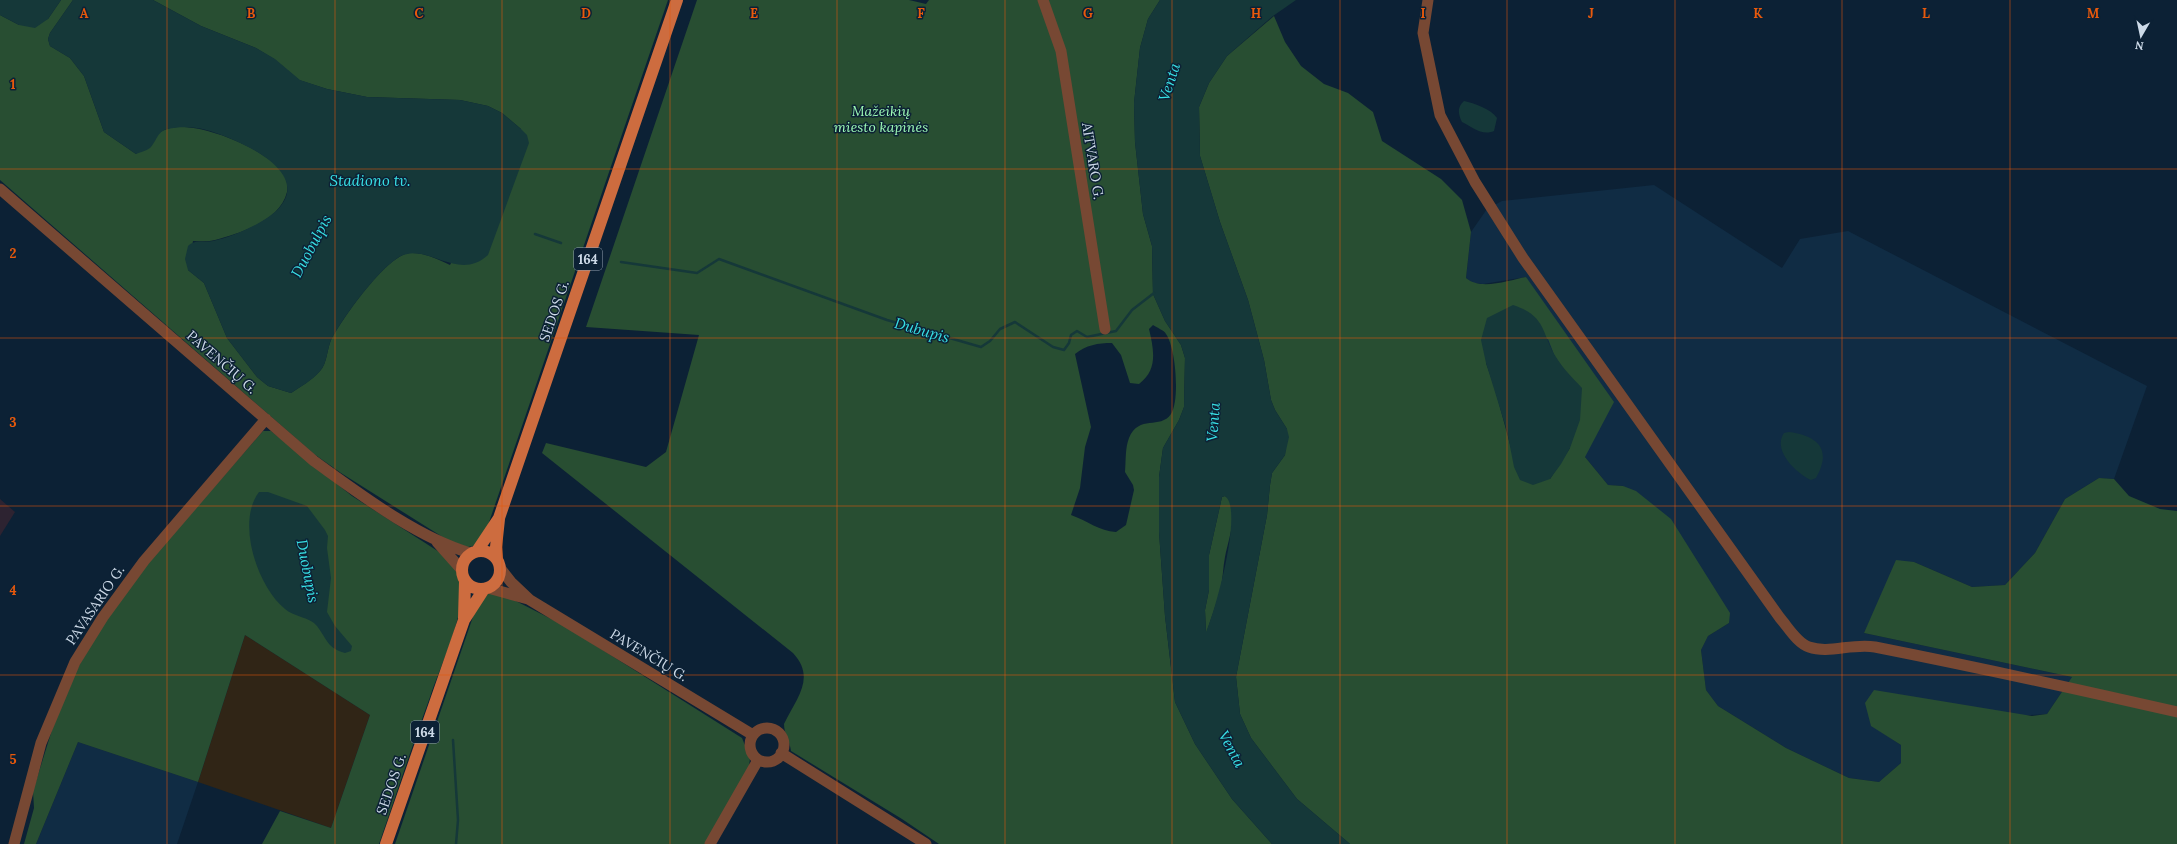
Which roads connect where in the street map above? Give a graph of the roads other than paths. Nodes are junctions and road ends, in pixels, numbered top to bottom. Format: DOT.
graph roads {
  1 [pos="677,0"];
  2 [pos="1043,0"];
  3 [pos="1428,0"];
  4 [pos="0,189"];
  5 [pos="1105,329"];
  6 [pos="266,419"];
  7 [pos="499,518"];
  8 [pos="437,542"];
  9 [pos="474,552"];
  10 [pos="499,564"];
  11 [pos="461,569"];
  12 [pos="465,582"];
  13 [pos="486,588"];
  14 [pos="530,600"];
  15 [pos="464,620"];
  16 [pos="2177,712"];
  17 [pos="753,735"];
  18 [pos="781,753"];
  19 [pos="758,760"];
  20 [pos="14,844"];
  21 [pos="386,844"];
  22 [pos="710,844"];
  23 [pos="926,844"];
  1 -- 7 [label="main road, SEDOS G. / 164"];
  2 -- 5 [label="street, AITVARO G."];
  3 -- 16 [label="street"];
  4 -- 6 [label="street, PAVENČIŲ G."];
  6 -- 8 [label="street, PAVENČIŲ G."];
  6 -- 20 [label="street, PAVASARIO G."];
  7 -- 9 [label="main road, SEDOS G. / 164"];
  7 -- 10 [label="main road, SEDOS G. / 164"];
  8 -- 9 [label="street, PAVENČIŲ G."];
  8 -- 11 [label="street, PAVENČIŲ G."];
  9 -- 10 [label="main road"];
  9 -- 11 [label="main road, 164"];
  10 -- 13 [label="main road, 164"];
  10 -- 14 [label="street, PAVENČIŲ G."];
  11 -- 12 [label="main road, 164"];
  12 -- 13 [label="main road"];
  12 -- 15 [label="main road, SEDOS G. / 164"];
  13 -- 14 [label="street, PAVENČIŲ G."];
  13 -- 15 [label="main road, SEDOS G. / 164"];
  14 -- 17 [label="street, PAVENČIŲ G."];
  15 -- 21 [label="main road, SEDOS G. / 164"];
  17 -- 18 [label="street"];
  17 -- 19 [label="street"];
  18 -- 19 [label="street"];
  18 -- 23 [label="street"];
  19 -- 22 [label="street"];
}
